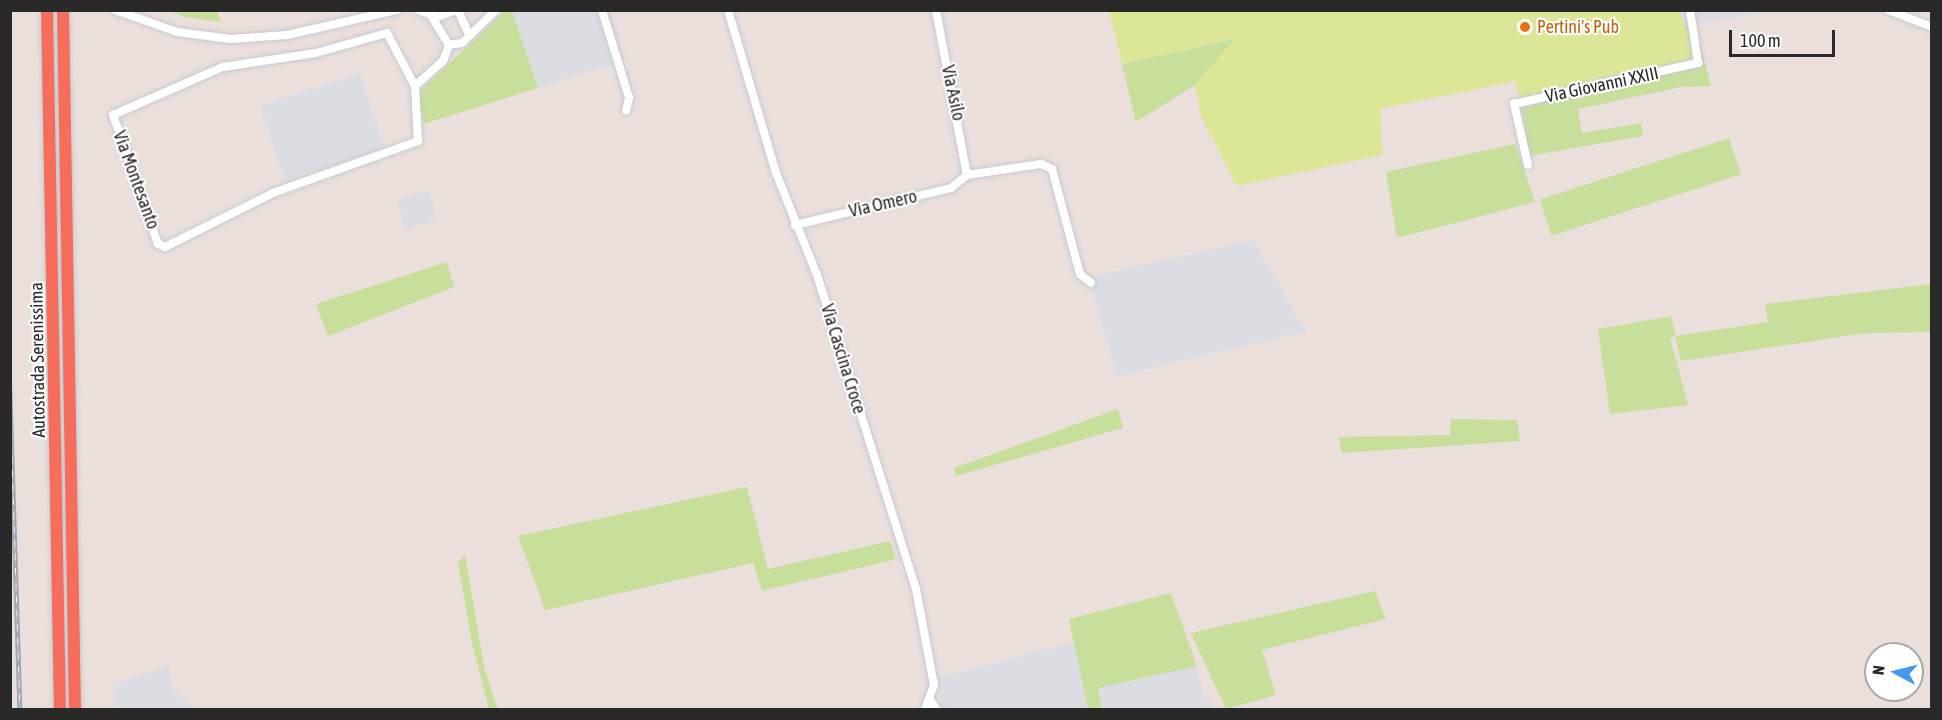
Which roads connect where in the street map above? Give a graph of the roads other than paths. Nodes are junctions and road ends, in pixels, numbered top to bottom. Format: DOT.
graph roads {
  1 [pos="47,10"];
  2 [pos="63,10"];
  3 [pos="115,10"];
  4 [pos="397,10"];
  5 [pos="457,10"];
  6 [pos="495,10"];
  7 [pos="602,10"];
  8 [pos="728,10"];
  9 [pos="936,10"];
  10 [pos="1690,10"];
  11 [pos="1888,10"];
  12 [pos="417,11"];
  13 [pos="373,12"];
  14 [pos="432,17"];
  15 [pos="1932,27"];
  16 [pos="467,29"];
  17 [pos="449,45"];
  18 [pos="415,86"];
  19 [pos="626,111"];
  20 [pos="1528,165"];
  21 [pos="967,176"];
  22 [pos="795,225"];
  23 [pos="1091,283"];
  24 [pos="932,701"];
  25 [pos="60,710"];
  26 [pos="75,710"];
  27 [pos="925,710"];
  28 [pos="937,710"];
  1 -- 25 [label="highway, Autostrada Serenissima"];
  2 -- 26 [label="highway, Autostrada Serenissima"];
  3 -- 13 [label="street"];
  4 -- 13 [label="street"];
  5 -- 14 [label="street"];
  5 -- 16 [label="street"];
  6 -- 16 [label="street"];
  7 -- 19 [label="street"];
  8 -- 22 [label="street, Via Cascina Croce"];
  9 -- 21 [label="street, Via Asilo"];
  10 -- 20 [label="street, Via Giovanni XXIII"];
  11 -- 15 [label="street"];
  12 -- 14 [label="street"];
  14 -- 17 [label="street"];
  16 -- 17 [label="street"];
  17 -- 18 [label="street"];
  18 -- 18 [label="street, Via Montesanto"];
  21 -- 22 [label="street, Via Omero"];
  21 -- 23 [label="street, Via Omero"];
  22 -- 24 [label="street, Via Cascina Croce"];
  24 -- 27 [label="street"];
  24 -- 28 [label="street"];
}
